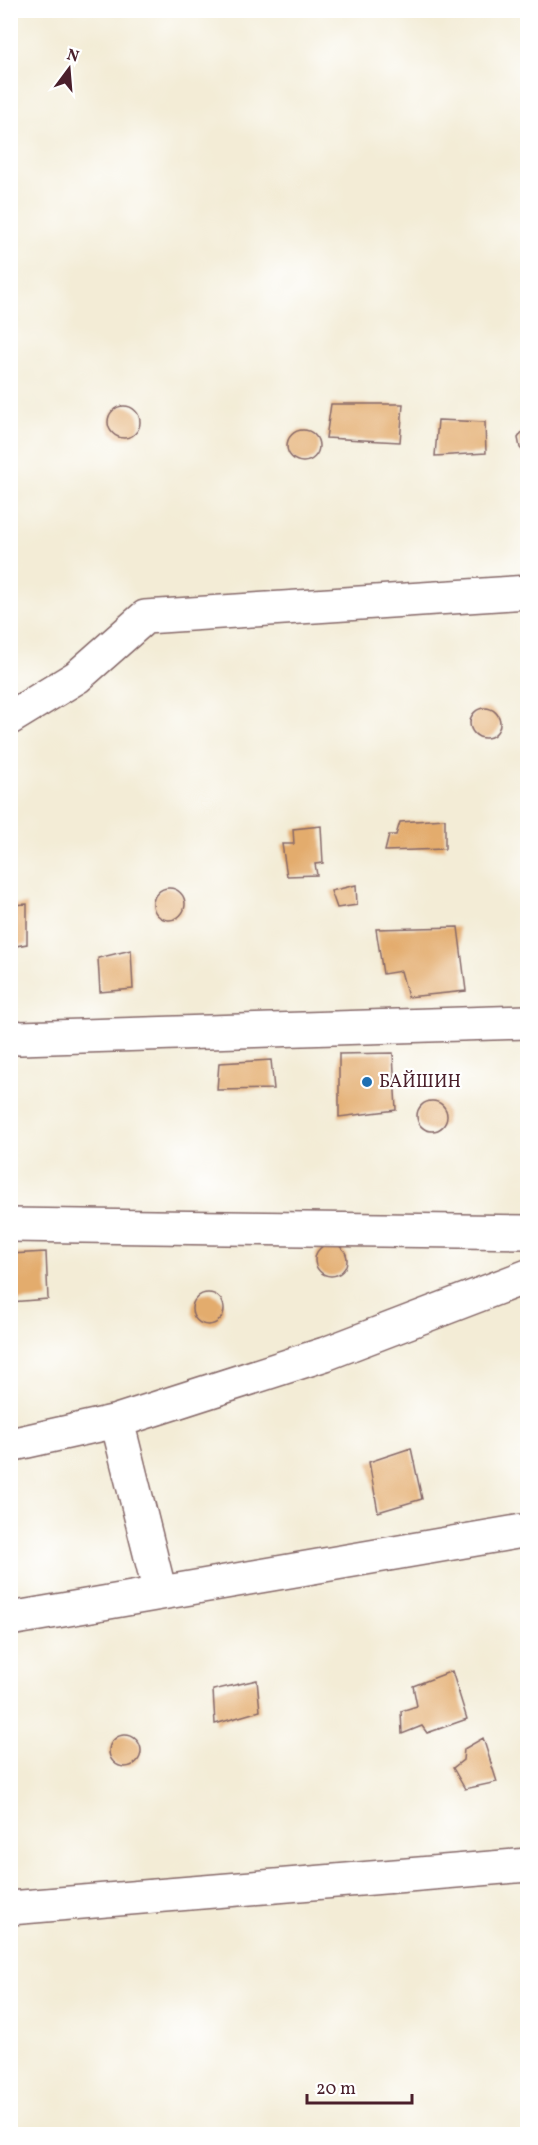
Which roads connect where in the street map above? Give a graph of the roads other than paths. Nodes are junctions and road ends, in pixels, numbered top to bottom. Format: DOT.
graph roads {
  1 [pos="528,592"];
  2 [pos="10,718"];
  3 [pos="528,1022"];
  4 [pos="10,1036"];
  5 [pos="10,1225"];
  6 [pos="528,1232"];
  7 [pos="528,1276"];
  8 [pos="117,1421"];
  9 [pos="10,1445"];
  10 [pos="528,1530"];
  11 [pos="160,1593"];
  12 [pos="10,1619"];
  13 [pos="528,1865"];
  14 [pos="10,1908"];
  1 -- 2 [label="street"];
  3 -- 4 [label="street"];
  5 -- 6 [label="street"];
  7 -- 8 [label="street"];
  8 -- 9 [label="street"];
  8 -- 11 [label="street"];
  10 -- 11 [label="street"];
  11 -- 12 [label="street"];
  13 -- 14 [label="street"];
}
